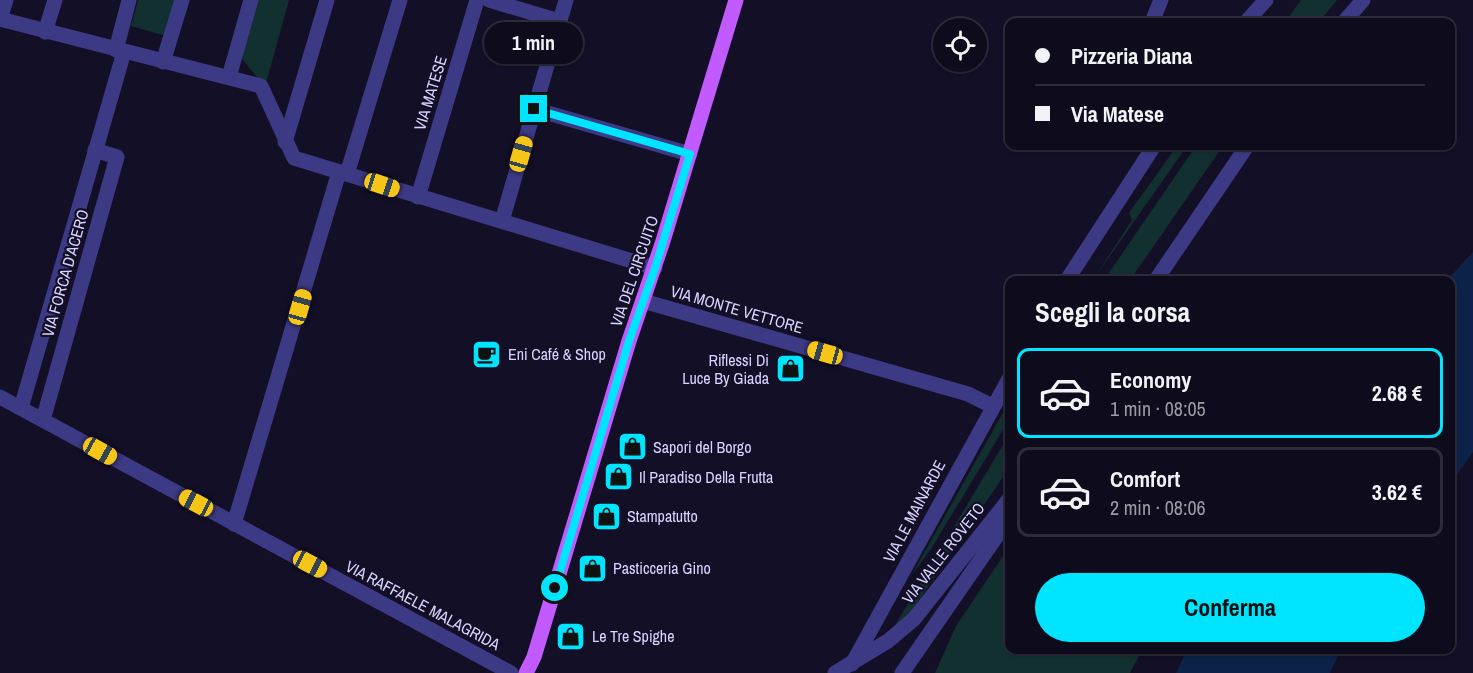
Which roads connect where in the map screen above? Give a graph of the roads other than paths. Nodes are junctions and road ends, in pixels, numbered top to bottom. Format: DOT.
graph roads {
  1 [pos="6,0"];
  2 [pos="54,0"];
  3 [pos="129,0"];
  4 [pos="182,0"];
  5 [pos="251,0"];
  6 [pos="327,0"];
  7 [pos="400,0"];
  8 [pos="477,0"];
  9 [pos="489,0"];
  10 [pos="566,0"];
  11 [pos="736,0"];
  12 [pos="1161,0"];
  13 [pos="1266,0"];
  14 [pos="1363,0"];
  15 [pos="1154,18"];
  16 [pos="1250,18"];
  17 [pos="1347,18"];
  18 [pos="0,19"];
  19 [pos="559,21"];
  20 [pos="45,32"];
  21 [pos="120,51"];
  22 [pos="163,62"];
  23 [pos="229,77"];
  24 [pos="534,109"];
  25 [pos="285,142"];
  26 [pos="94,150"];
  27 [pos="1151,150"];
  28 [pos="1244,150"];
  29 [pos="690,154"];
  30 [pos="343,173"];
  31 [pos="418,197"];
  32 [pos="502,221"];
  33 [pos="655,268"];
  34 [pos="1070,276"];
  35 [pos="1159,276"];
  36 [pos="643,301"];
  37 [pos="1005,385"];
  38 [pos="0,397"];
  39 [pos="992,406"];
  40 [pos="21,408"];
  41 [pos="43,420"];
  42 [pos="1005,504"];
  43 [pos="234,524"];
  44 [pos="1005,524"];
  45 [pos="534,657"];
  46 [pos="852,664"];
  47 [pos="512,673"];
  48 [pos="526,673"];
  49 [pos="538,673"];
  50 [pos="835,673"];
  51 [pos="902,673"];
  1 -- 18 [label="street"];
  2 -- 20 [label="street"];
  3 -- 21 [label="street"];
  4 -- 22 [label="street"];
  5 -- 23 [label="street"];
  6 -- 25 [label="street"];
  7 -- 30 [label="street"];
  8 -- 31 [label="street, VIA MATESE"];
  9 -- 19 [label="street"];
  10 -- 19 [label="street"];
  11 -- 29 [label="main road, VIA DEL CIRCUITO"];
  12 -- 15 [label="street"];
  13 -- 16 [label="street"];
  14 -- 17 [label="street"];
  18 -- 20 [label="street"];
  19 -- 24 [label="street"];
  20 -- 21 [label="street"];
  21 -- 22 [label="street"];
  21 -- 26 [label="street, VIA FORCA D'ACERO"];
  22 -- 23 [label="street"];
  23 -- 25 [label="street"];
  24 -- 29 [label="street"];
  24 -- 32 [label="street"];
  25 -- 30 [label="street"];
  26 -- 40 [label="street, VIA FORCA D'ACERO"];
  26 -- 41 [label="street, VIA FORCA D'ACERO"];
  27 -- 34 [label="street"];
  28 -- 35 [label="street"];
  29 -- 33 [label="main road, VIA DEL CIRCUITO"];
  30 -- 31 [label="street"];
  30 -- 43 [label="street"];
  31 -- 32 [label="street"];
  32 -- 33 [label="street"];
  33 -- 36 [label="main road, VIA DEL CIRCUITO"];
  36 -- 39 [label="street, VIA MONTE VETTORE"];
  36 -- 45 [label="main road, VIA DEL CIRCUITO"];
  37 -- 39 [label="street, VIA LE MAINARDE"];
  38 -- 40 [label="street, VIA RAFFAELE MALAGRIDA"];
  39 -- 46 [label="street, VIA LE MAINARDE"];
  40 -- 41 [label="street, VIA RAFFAELE MALAGRIDA"];
  41 -- 43 [label="street, VIA RAFFAELE MALAGRIDA"];
  42 -- 46 [label="street, VIA VALLE ROVETO"];
  43 -- 47 [label="street, VIA RAFFAELE MALAGRIDA"];
  44 -- 51 [label="street, VIA VALLE ROVETO"];
  45 -- 48 [label="main road, VIA DEL CIRCUITO"];
  45 -- 49 [label="main road"];
  46 -- 50 [label="street"];
}
